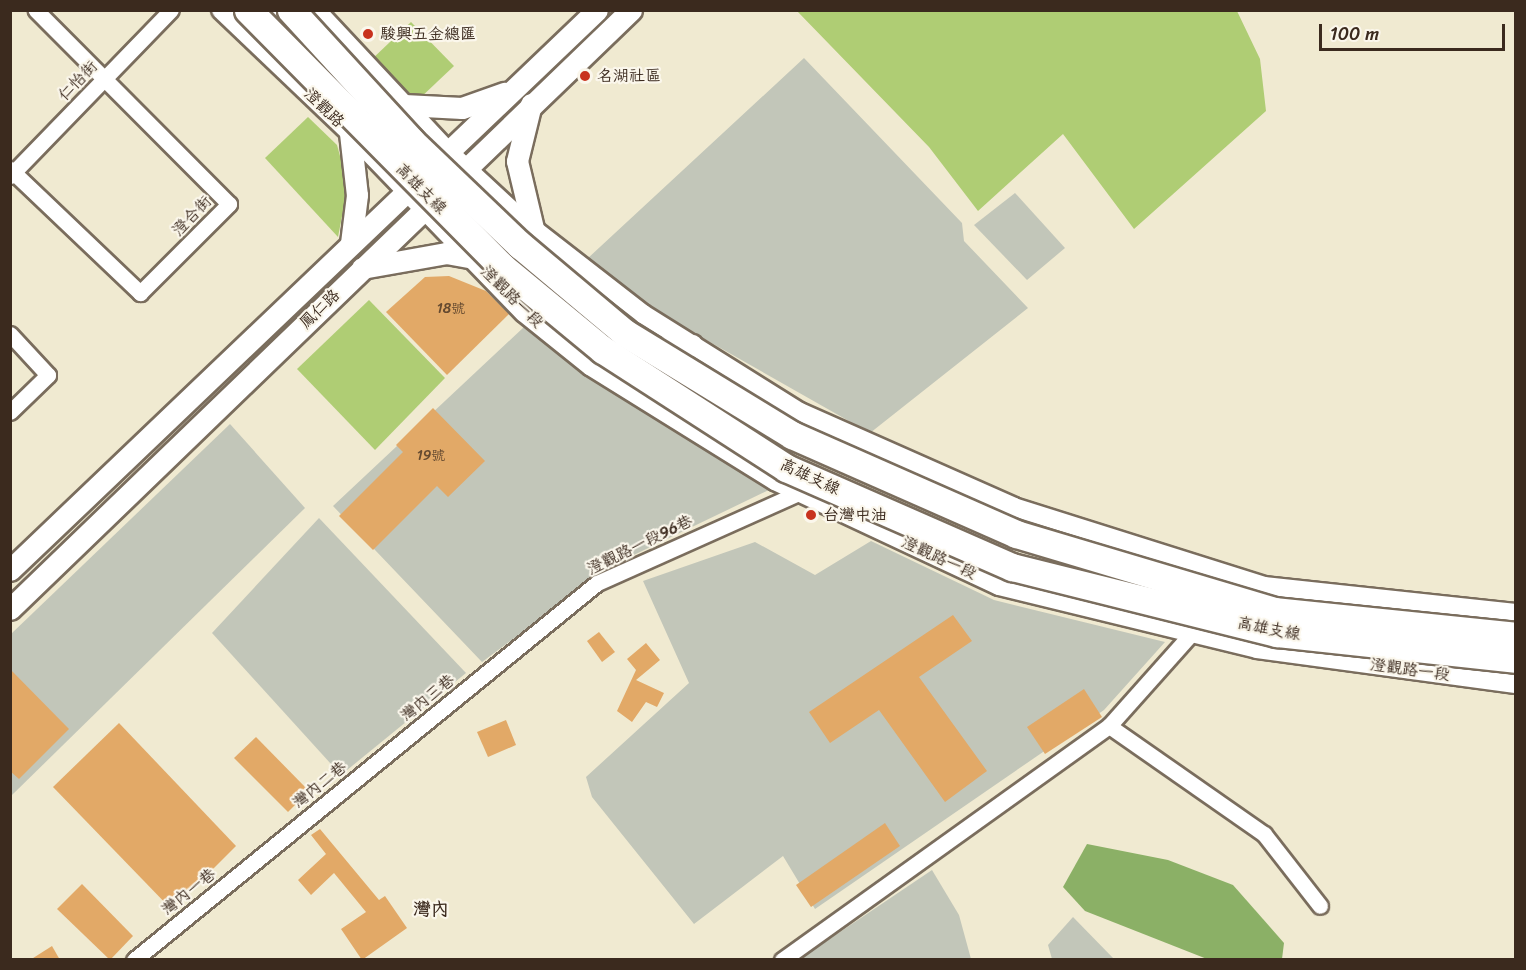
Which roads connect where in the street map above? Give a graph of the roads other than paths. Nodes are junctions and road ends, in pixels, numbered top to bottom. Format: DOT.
graph roads {
  1 [pos="36,10"];
  2 [pos="171,10"];
  3 [pos="221,10"];
  4 [pos="248,10"];
  5 [pos="271,10"];
  6 [pos="291,10"];
  7 [pos="316,10"];
  8 [pos="597,10"];
  9 [pos="631,10"];
  10 [pos="104,80"];
  11 [pos="519,86"];
  12 [pos="531,104"];
  13 [pos="404,105"];
  14 [pos="350,133"];
  15 [pos="449,152"];
  16 [pos="467,170"];
  17 [pos="12,172"];
  18 [pos="416,182"];
  19 [pos="447,188"];
  20 [pos="424,209"];
  21 [pos="533,228"];
  22 [pos="351,243"];
  23 [pos="474,258"];
  24 [pos="362,268"];
  25 [pos="10,334"];
  26 [pos="692,345"];
  27 [pos="10,412"];
  28 [pos="800,492"];
  29 [pos="10,570"];
  30 [pos="10,609"];
  31 [pos="1515,613"];
  32 [pos="1191,634"];
  33 [pos="1515,636"];
  34 [pos="1515,659"];
  35 [pos="483,676"];
  36 [pos="1515,684"];
  37 [pos="1109,726"];
  38 [pos="396,747"];
  39 [pos="266,852"];
  40 [pos="1320,906"];
  41 [pos="134,960"];
  42 [pos="782,960"];
  1 -- 10 [label="street, 澄合街"];
  2 -- 10 [label="street, 仁怡街"];
  3 -- 14 [label="street, 澄觀路"];
  4 -- 34 [label="highway, 高雄支線, bridge"];
  5 -- 18 [label="main road"];
  6 -- 33 [label="highway, 高雄支線, bridge"];
  7 -- 13 [label="street"];
  8 -- 11 [label="main road, 鳳仁路"];
  9 -- 12 [label="main road, 鳳仁路"];
  10 -- 17 [label="street, 仁怡街"];
  10 -- 17 [label="street, 澄合街"];
  11 -- 13 [label="main road"];
  11 -- 15 [label="main road, 鳳仁路"];
  12 -- 16 [label="main road, 鳳仁路"];
  12 -- 21 [label="main road"];
  13 -- 15 [label="street"];
  14 -- 18 [label="street, 澄觀路"];
  14 -- 22 [label="main road"];
  15 -- 16 [label="street"];
  15 -- 18 [label="main road, 鳳仁路"];
  16 -- 19 [label="main road, 鳳仁路"];
  16 -- 21 [label="street"];
  18 -- 19 [label="main road"];
  18 -- 20 [label="street, 澄觀路"];
  18 -- 22 [label="main road, 鳳仁路"];
  19 -- 20 [label="main road, 鳳仁路"];
  19 -- 26 [label="main road"];
  20 -- 23 [label="street, 澄觀路一段"];
  20 -- 24 [label="main road, 鳳仁路"];
  21 -- 26 [label="street"];
  22 -- 29 [label="main road, 鳳仁路"];
  23 -- 24 [label="main road"];
  23 -- 28 [label="street, 澄觀路一段"];
  24 -- 30 [label="main road, 鳳仁路"];
  25 -- 27 [label="street"];
  26 -- 31 [label="street"];
  28 -- 32 [label="street, 澄觀路一段"];
  28 -- 35 [label="street, 澄觀路一段96巷"];
  32 -- 36 [label="street, 澄觀路一段"];
  32 -- 37 [label="street"];
  35 -- 38 [label="street, 灣內三巷"];
  37 -- 40 [label="street"];
  37 -- 42 [label="street"];
  38 -- 39 [label="street, 灣內二巷"];
  39 -- 41 [label="street, 灣內一巷"];
}
